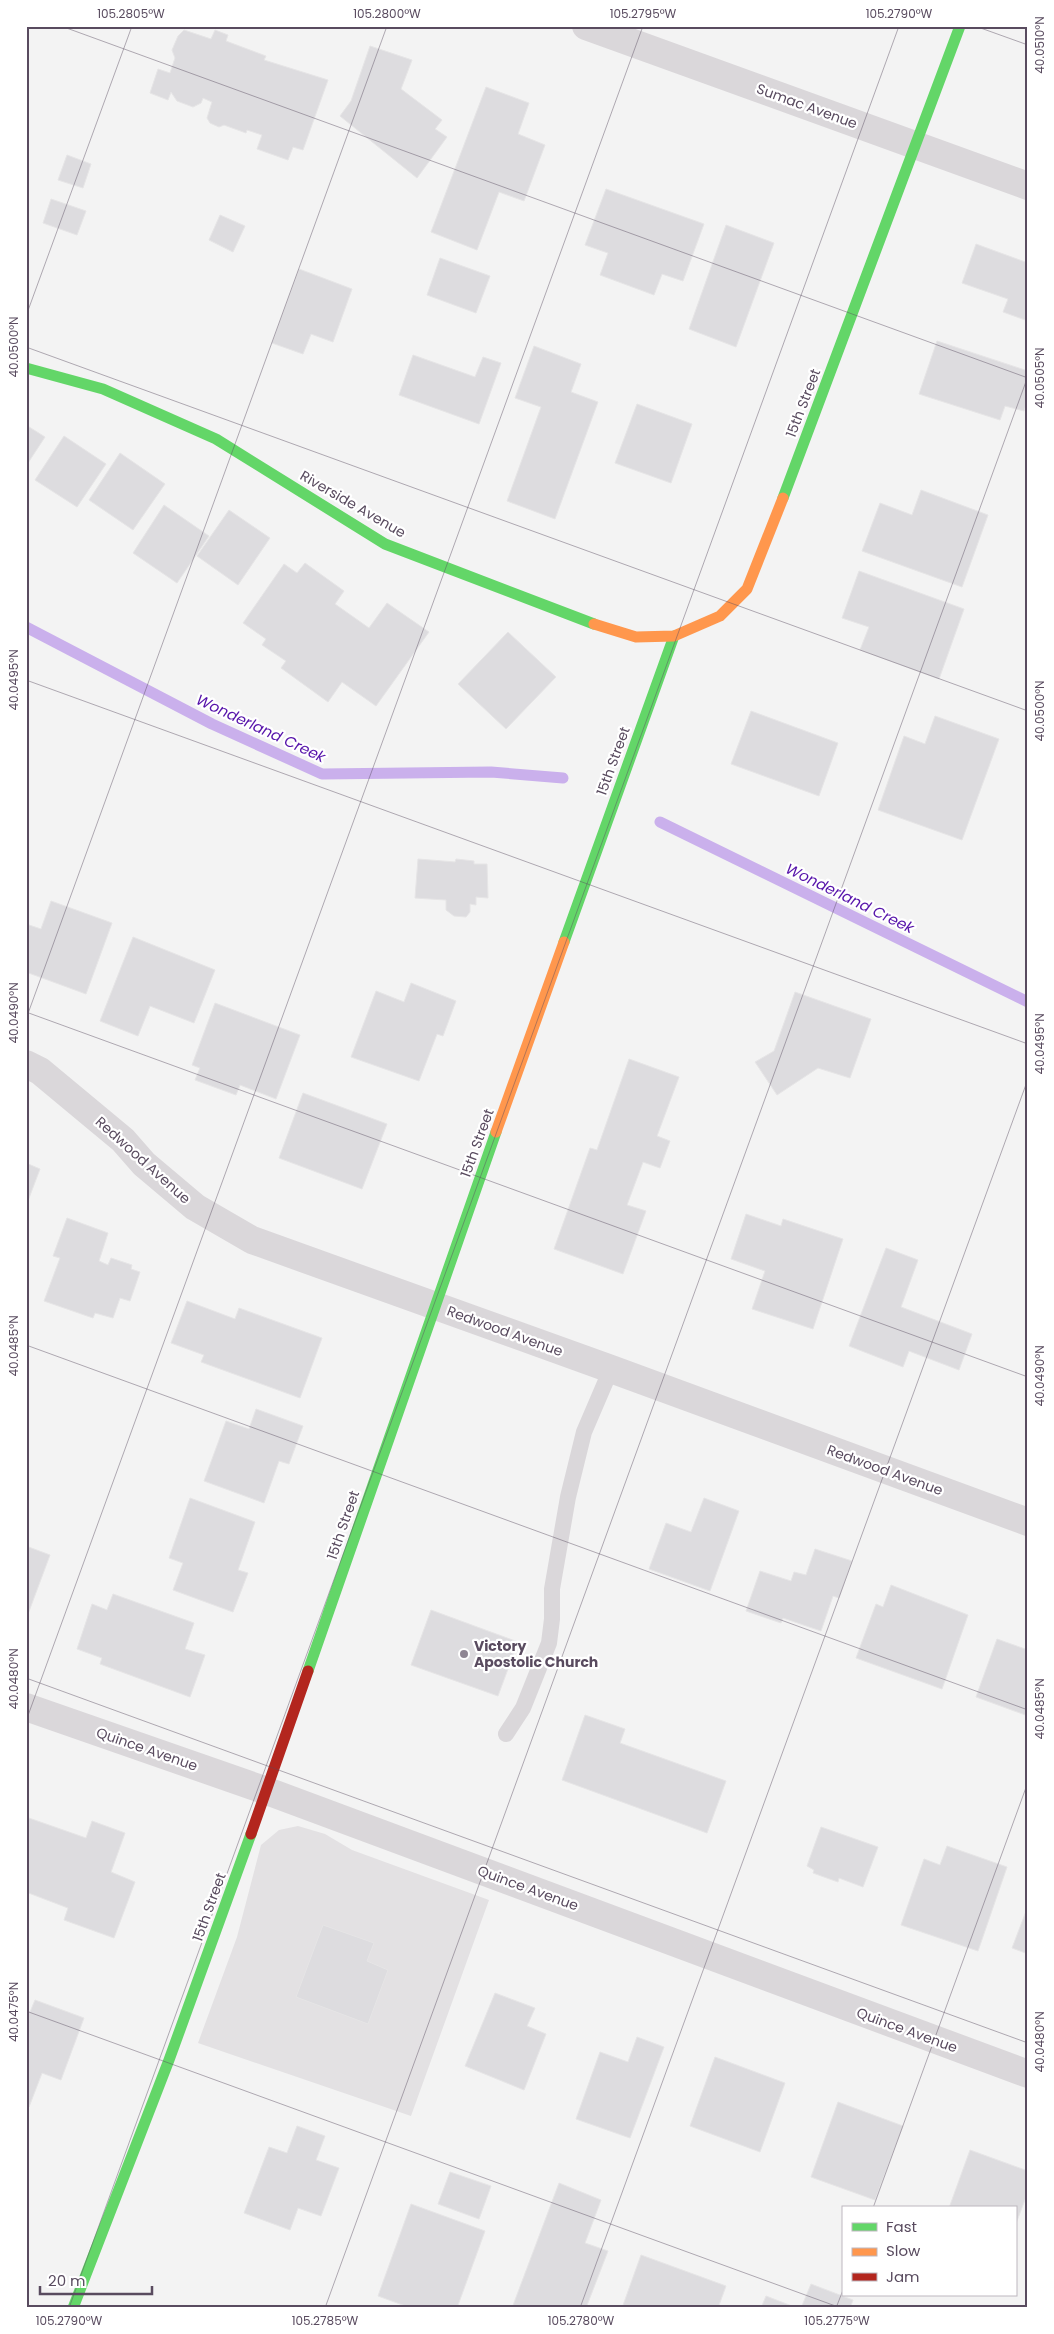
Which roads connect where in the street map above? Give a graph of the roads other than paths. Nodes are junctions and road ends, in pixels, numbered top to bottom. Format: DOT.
graph roads {
  1 [pos="586,26"];
  2 [pos="960,26"];
  3 [pos="916,146"];
  4 [pos="1028,186"];
  5 [pos="26,368"];
  6 [pos="674,636"];
  7 [pos="26,1064"];
  8 [pos="434,1306"];
  9 [pos="610,1369"];
  10 [pos="1028,1522"];
  11 [pos="26,1707"];
  12 [pos="506,1734"];
  13 [pos="267,1791"];
  14 [pos="1028,2074"];
  15 [pos="73,2308"];
  1 -- 3 [label="street, Sumac Avenue"];
  2 -- 3 [label="street, 15th Street"];
  3 -- 4 [label="street, Sumac Avenue"];
  3 -- 6 [label="street, 15th Street"];
  5 -- 6 [label="street, Riverside Avenue"];
  6 -- 8 [label="street, 15th Street"];
  7 -- 8 [label="street, Redwood Avenue"];
  8 -- 9 [label="street, Redwood Avenue"];
  8 -- 13 [label="street, 15th Street"];
  9 -- 10 [label="street, Redwood Avenue"];
  9 -- 12 [label="lane"];
  11 -- 13 [label="street, Quince Avenue"];
  13 -- 14 [label="street, Quince Avenue"];
  13 -- 15 [label="street, 15th Street"];
}
